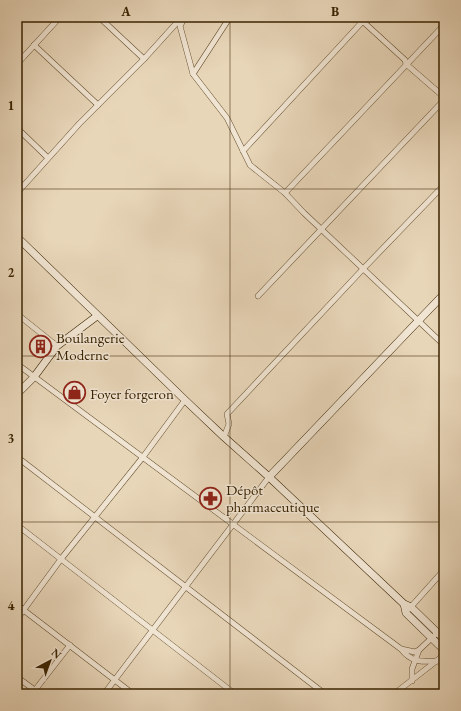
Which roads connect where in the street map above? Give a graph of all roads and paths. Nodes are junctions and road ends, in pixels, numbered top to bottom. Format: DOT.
graph roads {
  1 [pos="51,17"];
  2 [pos="60,17"];
  3 [pos="99,17"];
  4 [pos="182,17"];
  5 [pos="185,17"];
  6 [pos="230,17"];
  7 [pos="358,17"];
  8 [pos="55,21"];
  9 [pos="363,21"];
  10 [pos="444,25"];
  11 [pos="34,45"];
  12 [pos="144,59"];
  13 [pos="17,64"];
  14 [pos="406,64"];
  15 [pos="193,74"];
  16 [pos="444,99"];
  17 [pos="98,105"];
  18 [pos="17,128"];
  19 [pos="243,151"];
  20 [pos="48,158"];
  21 [pos="444,185"];
  22 [pos="17,193"];
  23 [pos="285,193"];
  24 [pos="321,230"];
  25 [pos="17,237"];
  26 [pos="363,269"];
  27 [pos="444,294"];
  28 [pos="258,296"];
  29 [pos="17,314"];
  30 [pos="97,316"];
  31 [pos="418,321"];
  32 [pos="444,345"];
  33 [pos="57,346"];
  34 [pos="17,364"];
  35 [pos="34,377"];
  36 [pos="17,394"];
  37 [pos="185,400"];
  38 [pos="224,437"];
  39 [pos="17,457"];
  40 [pos="144,457"];
  41 [pos="269,477"];
  42 [pos="95,518"];
  43 [pos="233,524"];
  44 [pos="17,525"];
  45 [pos="61,559"];
  46 [pos="444,570"];
  47 [pos="186,587"];
  48 [pos="404,604"];
  49 [pos="17,605"];
  50 [pos="411,607"];
  51 [pos="24,610"];
  52 [pos="406,613"];
  53 [pos="17,619"];
  54 [pos="152,631"];
  55 [pos="437,633"];
  56 [pos="432,639"];
  57 [pos="444,639"];
  58 [pos="70,645"];
  59 [pos="401,649"];
  60 [pos="419,650"];
  61 [pos="444,650"];
  62 [pos="444,655"];
  63 [pos="408,658"];
  64 [pos="415,659"];
  65 [pos="444,661"];
  66 [pos="434,662"];
  67 [pos="413,667"];
  68 [pos="17,678"];
  69 [pos="115,680"];
  70 [pos="412,681"];
  71 [pos="36,693"];
  72 [pos="104,694"];
  73 [pos="133,694"];
  74 [pos="234,694"];
  75 [pos="324,694"];
  76 [pos="394,694"];
  1 -- 8 [label="street"];
  2 -- 8 [label="street"];
  3 -- 12 [label="street"];
  4 -- 12 [label="street"];
  5 -- 15 [label="street"];
  6 -- 15 [label="street"];
  7 -- 9 [label="street"];
  8 -- 11 [label="street"];
  9 -- 14 [label="street"];
  9 -- 19 [label="street"];
  10 -- 14 [label="street"];
  11 -- 13 [label="street"];
  11 -- 17 [label="street"];
  12 -- 17 [label="street"];
  14 -- 16 [label="street"];
  14 -- 23 [label="street"];
  15 -- 19 [label="street"];
  16 -- 24 [label="street"];
  17 -- 20 [label="street"];
  18 -- 20 [label="street"];
  19 -- 23 [label="street"];
  20 -- 22 [label="street"];
  21 -- 26 [label="street"];
  23 -- 24 [label="street"];
  24 -- 26 [label="street"];
  24 -- 28 [label="street"];
  25 -- 30 [label="main road"];
  26 -- 31 [label="street"];
  26 -- 38 [label="street"];
  27 -- 31 [label="main road"];
  29 -- 33 [label="street"];
  30 -- 33 [label="main road"];
  30 -- 37 [label="main road"];
  31 -- 32 [label="street"];
  31 -- 41 [label="main road"];
  33 -- 35 [label="main road"];
  34 -- 35 [label="street"];
  35 -- 36 [label="main road"];
  35 -- 40 [label="street"];
  37 -- 38 [label="main road"];
  37 -- 40 [label="street"];
  38 -- 41 [label="main road"];
  39 -- 42 [label="street"];
  40 -- 42 [label="street"];
  40 -- 43 [label="street"];
  41 -- 43 [label="street"];
  41 -- 48 [label="main road"];
  42 -- 45 [label="street"];
  42 -- 47 [label="street"];
  43 -- 47 [label="street"];
  43 -- 59 [label="street"];
  44 -- 45 [label="street"];
  45 -- 51 [label="street"];
  45 -- 54 [label="street"];
  46 -- 50 [label="street"];
  47 -- 54 [label="street"];
  47 -- 75 [label="street"];
  48 -- 50 [label="main road"];
  48 -- 52 [label="main road"];
  49 -- 51 [label="street"];
  50 -- 52 [label="street"];
  50 -- 55 [label="main road"];
  51 -- 53 [label="street"];
  51 -- 58 [label="street"];
  52 -- 56 [label="main road"];
  54 -- 69 [label="street"];
  54 -- 74 [label="street"];
  55 -- 56 [label="street"];
  55 -- 57 [label="main road"];
  56 -- 60 [label="street"];
  56 -- 61 [label="main road"];
  58 -- 69 [label="street"];
  58 -- 71 [label="street"];
  59 -- 60 [label="street"];
  59 -- 63 [label="street"];
  60 -- 64 [label="street"];
  62 -- 66 [label="street"];
  63 -- 64 [label="street"];
  63 -- 67 [label="street"];
  64 -- 66 [label="street"];
  64 -- 67 [label="street"];
  65 -- 66 [label="street"];
  66 -- 70 [label="street"];
  67 -- 70 [label="street"];
  68 -- 71 [label="street"];
  69 -- 72 [label="street"];
  69 -- 73 [label="street"];
  70 -- 76 [label="street"];
}
